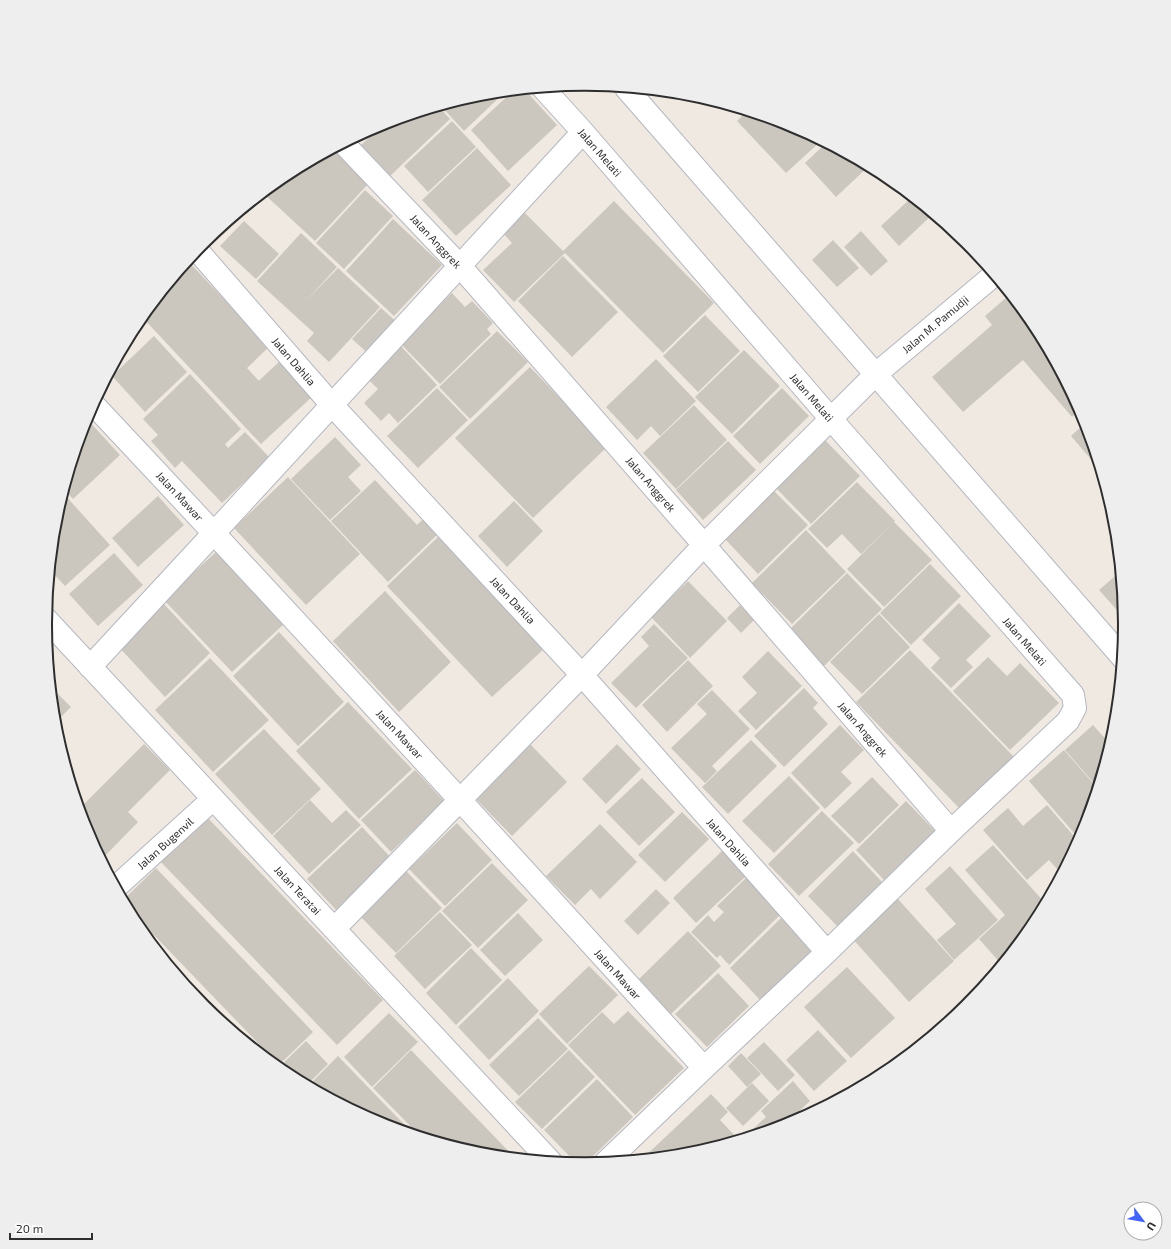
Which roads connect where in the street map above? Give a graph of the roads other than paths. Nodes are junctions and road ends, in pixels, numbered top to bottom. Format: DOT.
graph roads {
  1 [pos="547,92"];
  2 [pos="630,93"];
  3 [pos="583,132"];
  4 [pos="347,147"];
  5 [pos="201,255"];
  6 [pos="460,266"];
  7 [pos="991,278"];
  8 [pos="872,378"];
  9 [pos="332,405"];
  10 [pos="98,409"];
  11 [pos="835,415"];
  12 [pos="214,533"];
  13 [pos="704,545"];
  14 [pos="52,626"];
  15 [pos="1118,653"];
  16 [pos="90,667"];
  17 [pos="582,675"];
  18 [pos="214,799"];
  19 [pos="460,800"];
  20 [pos="951,831"];
  21 [pos="119,884"];
  22 [pos="334,929"];
  23 [pos="827,952"];
  24 [pos="704,1068"];
  25 [pos="546,1156"];
  26 [pos="611,1157"];
  1 -- 3 [label="street, Jalan Melati"];
  2 -- 8 [label="street"];
  3 -- 6 [label="street"];
  3 -- 11 [label="street, Jalan Melati"];
  4 -- 6 [label="street, Jalan Anggrek"];
  5 -- 9 [label="street, Jalan Dahlia"];
  6 -- 9 [label="street"];
  6 -- 13 [label="street, Jalan Anggrek"];
  7 -- 8 [label="street, Jalan M. Pamudji"];
  8 -- 11 [label="street, Jalan M. Pamudji"];
  8 -- 15 [label="street"];
  9 -- 12 [label="street"];
  9 -- 17 [label="street, Jalan Dahlia"];
  10 -- 12 [label="street, Jalan Mawar"];
  11 -- 13 [label="street, Jalan M. Pamudji"];
  11 -- 20 [label="street, Jalan Melati"];
  12 -- 16 [label="street"];
  12 -- 19 [label="street, Jalan Mawar"];
  13 -- 17 [label="street, Jalan M. Pamudji"];
  13 -- 20 [label="street, Jalan Anggrek"];
  14 -- 16 [label="street, Jalan Teratai"];
  16 -- 18 [label="street, Jalan Teratai"];
  17 -- 19 [label="street, Jalan M. Pamudji"];
  17 -- 23 [label="street, Jalan Dahlia"];
  18 -- 21 [label="street, Jalan Bugenvil"];
  18 -- 22 [label="street, Jalan Teratai"];
  19 -- 22 [label="street, Jalan M. Pamudji"];
  19 -- 24 [label="street, Jalan Mawar"];
  20 -- 23 [label="street"];
  22 -- 25 [label="street, Jalan Teratai"];
  23 -- 24 [label="street"];
  24 -- 26 [label="street"];
}
